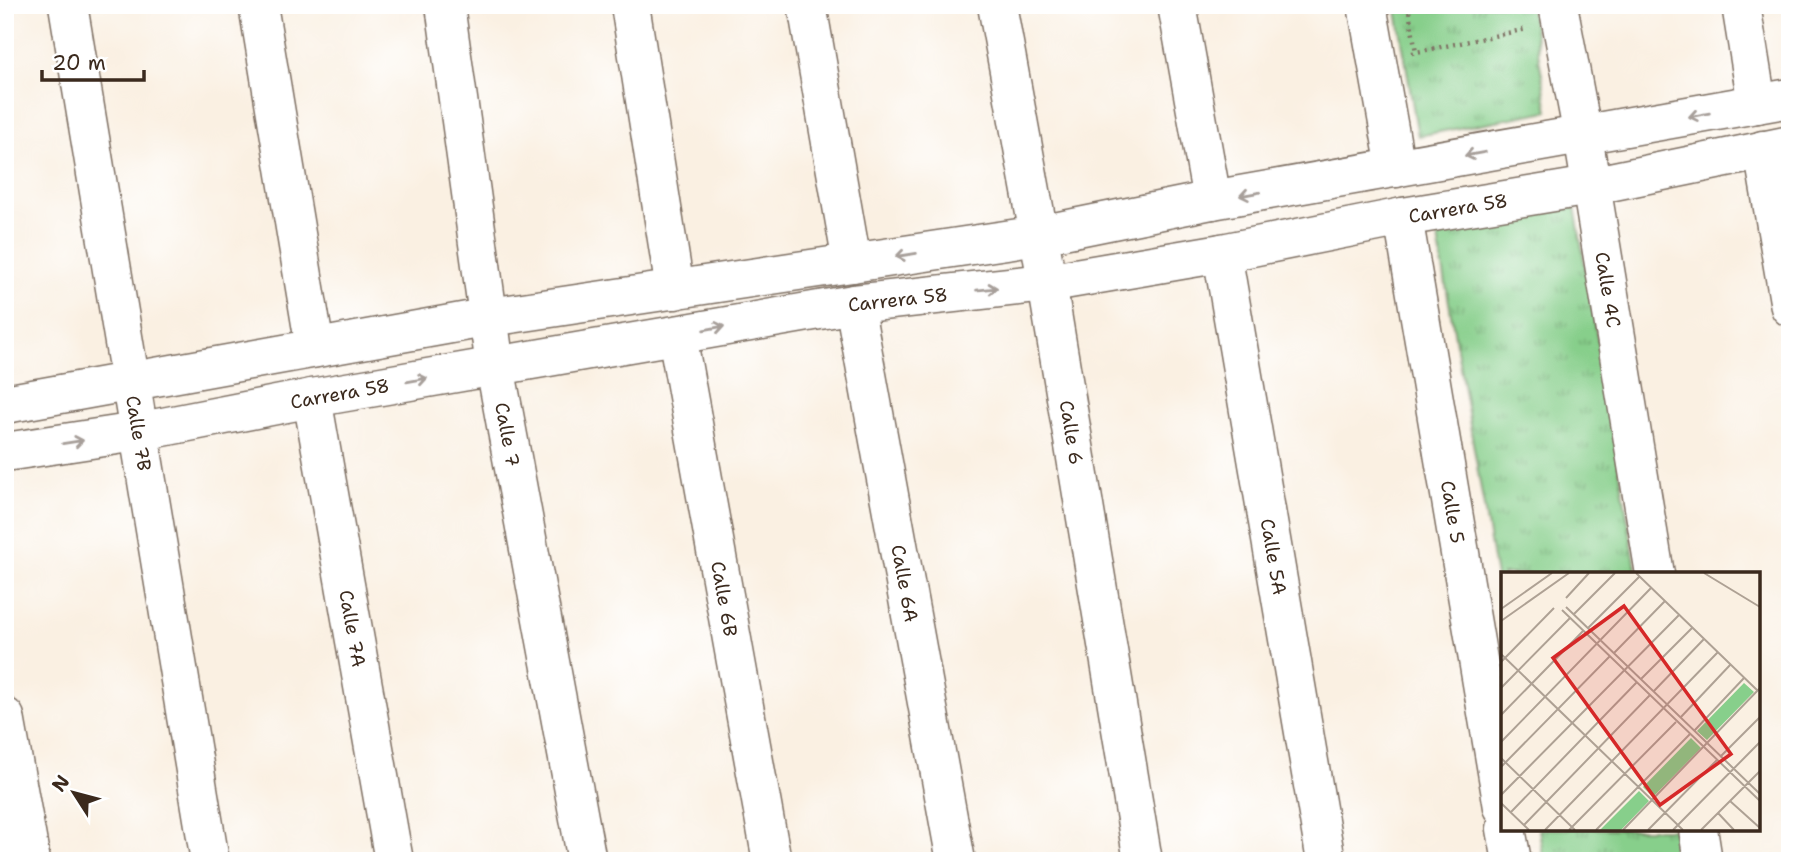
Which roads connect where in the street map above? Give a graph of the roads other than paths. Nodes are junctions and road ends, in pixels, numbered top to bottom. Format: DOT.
graph roads {
  1 [pos="68,5"];
  2 [pos="258,5"];
  3 [pos="445,5"];
  4 [pos="630,5"];
  5 [pos="807,5"];
  6 [pos="997,5"];
  7 [pos="1177,5"];
  8 [pos="1367,5"];
  9 [pos="1741,5"];
  10 [pos="1559,14"];
  11 [pos="1774,101"];
  12 [pos="1583,135"];
  13 [pos="1776,148"];
  14 [pos="1396,168"];
  15 [pos="1590,186"];
  16 [pos="1212,200"];
  17 [pos="1403,217"];
  18 [pos="1039,235"];
  19 [pos="1222,253"];
  20 [pos="852,263"];
  21 [pos="1046,283"];
  22 [pos="675,290"];
  23 [pos="854,304"];
  24 [pos="1790,307"];
  25 [pos="489,317"];
  26 [pos="677,334"];
  27 [pos="315,348"];
  28 [pos="495,366"];
  29 [pos="130,380"];
  30 [pos="312,398"];
  31 [pos="5,404"];
  32 [pos="137,432"];
  33 [pos="5,452"];
  34 [pos="1655,572"];
  35 [pos="5,717"];
  36 [pos="1501,795"];
  37 [pos="1506,831"];
  38 [pos="1698,831"];
  39 [pos="31,861"];
  40 [pos="210,861"];
  41 [pos="394,861"];
  42 [pos="587,861"];
  43 [pos="772,861"];
  44 [pos="956,861"];
  45 [pos="1143,861"];
  46 [pos="1326,861"];
  47 [pos="1512,861"];
  48 [pos="1703,861"];
  1 -- 29 [label="street, Calle 7B"];
  2 -- 27 [label="street"];
  3 -- 25 [label="street, Calle 7"];
  4 -- 22 [label="street"];
  5 -- 20 [label="street"];
  6 -- 18 [label="street, Calle 6"];
  7 -- 16 [label="street"];
  8 -- 14 [label="street"];
  9 -- 11 [label="street"];
  10 -- 12 [label="street, Calle 4C"];
  11 -- 12 [label="street, one-way"];
  12 -- 14 [label="street, one-way"];
  12 -- 15 [label="street, Calle 4C"];
  13 -- 15 [label="street, Carrera 58"];
  13 -- 24 [label="street"];
  14 -- 16 [label="street, one-way"];
  15 -- 17 [label="street, Carrera 58"];
  15 -- 34 [label="street, Calle 4C"];
  16 -- 18 [label="street"];
  17 -- 19 [label="street, Carrera 58"];
  17 -- 36 [label="street, Calle 5"];
  18 -- 20 [label="street, one-way"];
  18 -- 21 [label="street, Calle 6"];
  19 -- 21 [label="street, Carrera 58"];
  19 -- 46 [label="street, Calle 5A"];
  20 -- 22 [label="street"];
  23 -- 21 [label="street, Carrera 58, one-way"];
  21 -- 45 [label="street, Calle 6"];
  22 -- 25 [label="street"];
  26 -- 23 [label="street, Carrera 58, one-way"];
  23 -- 44 [label="street, Calle 6A"];
  25 -- 27 [label="street"];
  25 -- 28 [label="street, Calle 7"];
  26 -- 28 [label="street, Carrera 58"];
  26 -- 43 [label="street, Calle 6B"];
  27 -- 29 [label="street"];
  30 -- 28 [label="street, Carrera 58, one-way"];
  28 -- 42 [label="street, Calle 7"];
  29 -- 31 [label="street"];
  29 -- 32 [label="street, Calle 7B"];
  30 -- 32 [label="street, Carrera 58"];
  30 -- 41 [label="street, Calle 7A"];
  33 -- 32 [label="street, Carrera 58, one-way"];
  32 -- 40 [label="street, Calle 7B"];
  35 -- 39 [label="street"];
  37 -- 47 [label="street"];
  38 -- 48 [label="street"];
}
